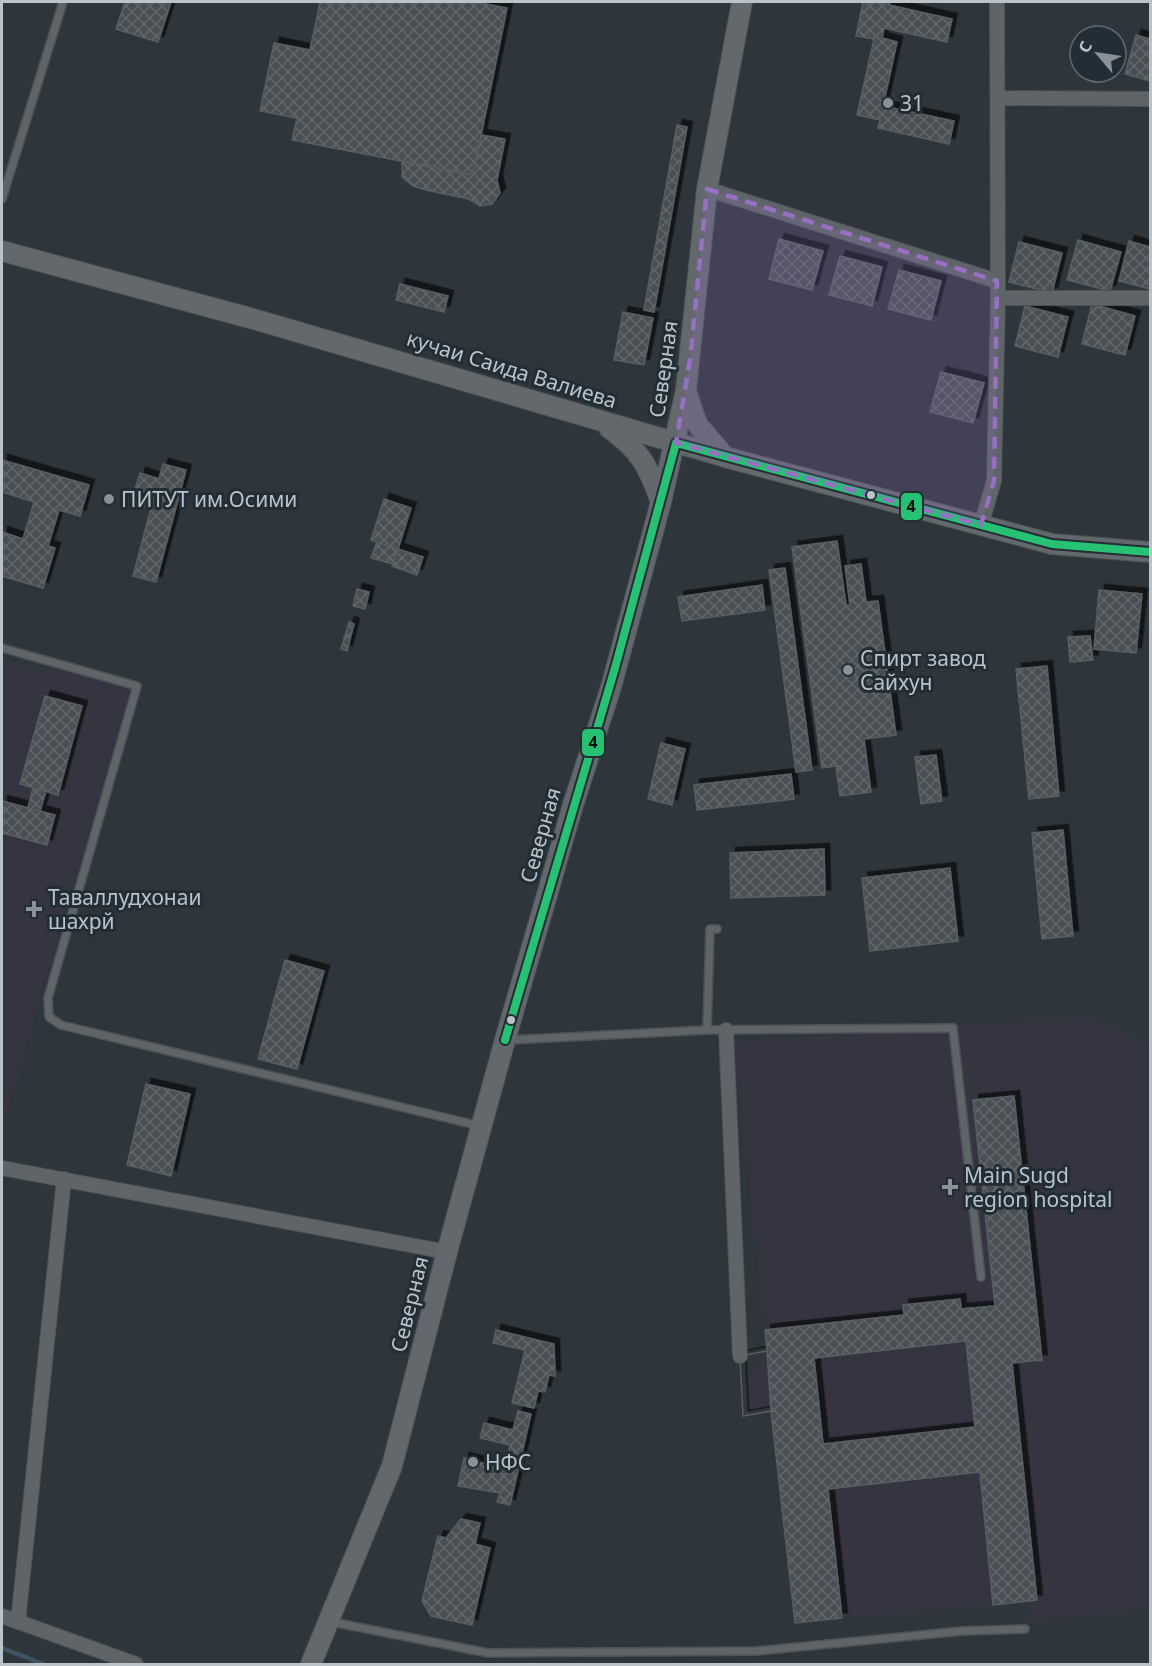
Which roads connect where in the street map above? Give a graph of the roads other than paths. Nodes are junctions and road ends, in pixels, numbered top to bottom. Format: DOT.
graph roads {
  1 [pos="63,2"];
  2 [pos="742,2"];
  3 [pos="997,2"];
  4 [pos="998,98"];
  5 [pos="1150,99"];
  6 [pos="707,189"];
  7 [pos="2,200"];
  8 [pos="2,251"];
  9 [pos="997,281"];
  10 [pos="998,298"];
  11 [pos="1150,298"];
  12 [pos="686,390"];
  13 [pos="600,421"];
  14 [pos="676,443"];
  15 [pos="725,457"];
  16 [pos="661,502"];
  17 [pos="981,525"];
  18 [pos="1150,552"];
  19 [pos="2,648"];
  20 [pos="717,929"];
  21 [pos="707,1030"];
  22 [pos="726,1030"];
  23 [pos="505,1040"];
  24 [pos="483,1127"];
  25 [pos="2,1168"];
  26 [pos="64,1179"];
  27 [pos="447,1252"];
  28 [pos="981,1277"];
  29 [pos="740,1356"];
  30 [pos="2,1616"];
  31 [pos="329,1621"];
  32 [pos="18,1622"];
  33 [pos="1025,1629"];
  34 [pos="136,1665"];
  35 [pos="311,1665"];
  1 -- 7 [label="lane"];
  2 -- 6 [label="main road, Северная"];
  3 -- 4 [label="street"];
  4 -- 5 [label="street"];
  4 -- 9 [label="street"];
  6 -- 9 [label="street"];
  6 -- 12 [label="main road, Северная"];
  8 -- 13 [label="main road, кучаи Саида Валиева"];
  9 -- 10 [label="street"];
  10 -- 11 [label="street"];
  10 -- 17 [label="street"];
  12 -- 14 [label="main road, Северная"];
  12 -- 15 [label="main road"];
  13 -- 14 [label="main road, кучаи Саида Валиева"];
  13 -- 16 [label="main road"];
  14 -- 15 [label="main road, кучаи Саида Валиева"];
  14 -- 16 [label="main road, Северная"];
  15 -- 17 [label="main road, кучаи Саида Валиева"];
  16 -- 23 [label="main road, Северная"];
  17 -- 18 [label="main road, кучаи Саида Валиева"];
  19 -- 24 [label="lane"];
  20 -- 21 [label="lane"];
  21 -- 22 [label="lane"];
  21 -- 23 [label="lane"];
  22 -- 28 [label="lane"];
  22 -- 29 [label="street"];
  23 -- 24 [label="main road, Северная"];
  24 -- 27 [label="main road, Северная"];
  25 -- 26 [label="street"];
  26 -- 27 [label="street"];
  26 -- 32 [label="street"];
  27 -- 31 [label="main road, Северная"];
  30 -- 32 [label="street"];
  31 -- 33 [label="lane"];
  31 -- 35 [label="main road, Северная"];
  32 -- 34 [label="street"];
}
